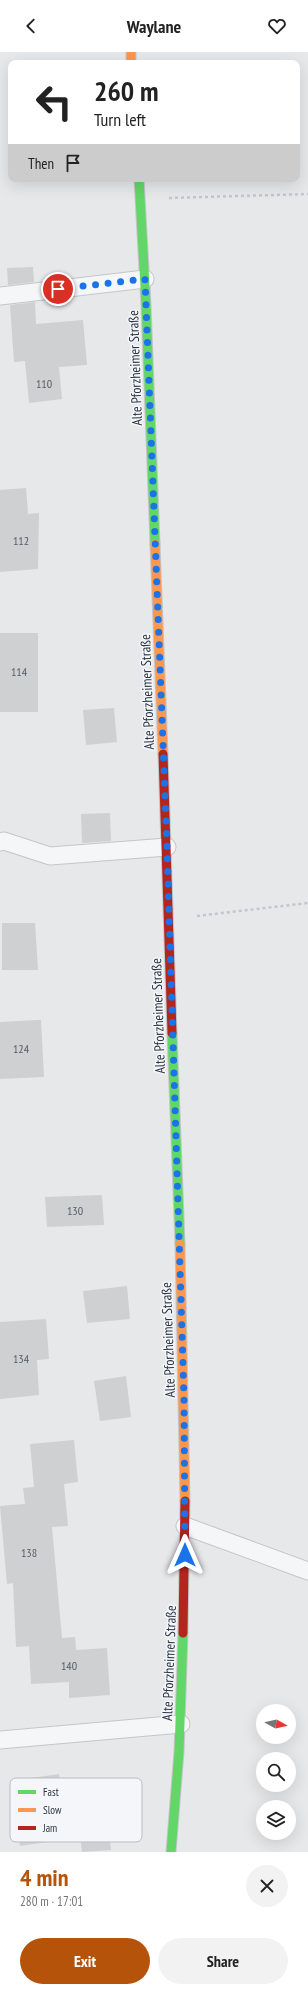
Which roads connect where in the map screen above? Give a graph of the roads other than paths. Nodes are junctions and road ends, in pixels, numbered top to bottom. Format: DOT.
graph roads {
  1 [pos="139,182"];
  2 [pos="145,279"];
  3 [pos="0,296"];
  4 [pos="0,842"];
  5 [pos="167,847"];
  6 [pos="185,1526"];
  7 [pos="308,1571"];
  8 [pos="181,1724"];
  9 [pos="0,1740"];
  10 [pos="171,1852"];
  1 -- 2 [label="main road, Alte Pforzheimer Straße"];
  2 -- 3 [label="lane"];
  2 -- 5 [label="main road, Alte Pforzheimer Straße"];
  4 -- 5 [label="lane"];
  5 -- 6 [label="main road, Alte Pforzheimer Straße"];
  6 -- 7 [label="lane"];
  6 -- 8 [label="main road, Alte Pforzheimer Straße"];
  8 -- 9 [label="lane"];
  8 -- 10 [label="main road, Alte Pforzheimer Straße"];
}
